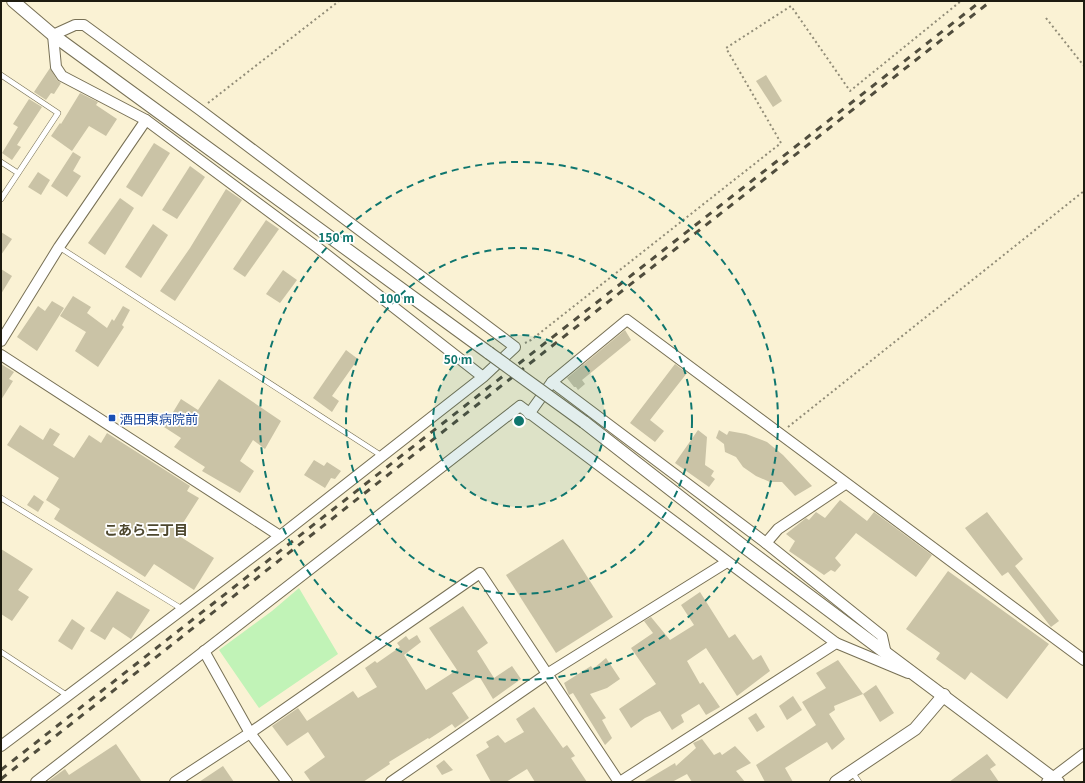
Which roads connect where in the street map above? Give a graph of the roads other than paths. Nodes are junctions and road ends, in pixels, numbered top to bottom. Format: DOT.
graph roads {
  1 [pos="14,1"];
  2 [pos="53,35"];
  3 [pos="1,75"];
  4 [pos="146,120"];
  5 [pos="1,162"];
  6 [pos="18,173"];
  7 [pos="1,198"];
  8 [pos="59,247"];
  9 [pos="1,341"];
  10 [pos="1,355"];
  11 [pos="483,377"];
  12 [pos="552,382"];
  13 [pos="529,414"];
  14 [pos="383,456"];
  15 [pos="846,484"];
  16 [pos="1,498"];
  17 [pos="280,536"];
  18 [pos="766,543"];
  19 [pos="727,562"];
  20 [pos="183,609"];
  21 [pos="836,642"];
  22 [pos="204,651"];
  23 [pos="1,652"];
  24 [pos="886,654"];
  25 [pos="1084,660"];
  26 [pos="547,674"];
  27 [pos="918,677"];
  28 [pos="944,695"];
  29 [pos="68,696"];
  30 [pos="250,733"];
  31 [pos="1,746"];
  32 [pos="1084,754"];
  33 [pos="852,771"];
  34 [pos="1053,781"];
  35 [pos="36,782"];
  36 [pos="175,782"];
  37 [pos="287,782"];
  38 [pos="391,782"];
  39 [pos="619,782"];
  40 [pos="836,782"];
  41 [pos="859,782"];
  1 -- 2 [label="street"];
  2 -- 4 [label="street"];
  2 -- 11 [label="street"];
  2 -- 24 [label="street, bridge"];
  3 -- 6 [label="lane"];
  4 -- 8 [label="street"];
  4 -- 11 [label="street"];
  5 -- 6 [label="lane"];
  6 -- 7 [label="lane"];
  8 -- 9 [label="street"];
  8 -- 14 [label="lane"];
  10 -- 17 [label="street"];
  11 -- 14 [label="street"];
  12 -- 13 [label="street"];
  12 -- 15 [label="street"];
  12 -- 18 [label="street"];
  13 -- 19 [label="street"];
  13 -- 22 [label="street"];
  14 -- 17 [label="street"];
  15 -- 18 [label="street"];
  15 -- 25 [label="street"];
  16 -- 20 [label="lane"];
  17 -- 20 [label="street"];
  18 -- 24 [label="street"];
  19 -- 21 [label="street"];
  19 -- 26 [label="street"];
  20 -- 29 [label="street"];
  21 -- 27 [label="street"];
  21 -- 39 [label="street"];
  22 -- 30 [label="street"];
  22 -- 35 [label="street"];
  23 -- 29 [label="lane"];
  24 -- 27 [label="street"];
  26 -- 30 [label="street"];
  26 -- 38 [label="street"];
  26 -- 39 [label="street"];
  27 -- 28 [label="street"];
  28 -- 33 [label="street"];
  28 -- 34 [label="street"];
  29 -- 31 [label="street"];
  30 -- 36 [label="street"];
  30 -- 37 [label="street"];
  32 -- 34 [label="street"];
  33 -- 40 [label="street"];
  33 -- 41 [label="lane"];
}
